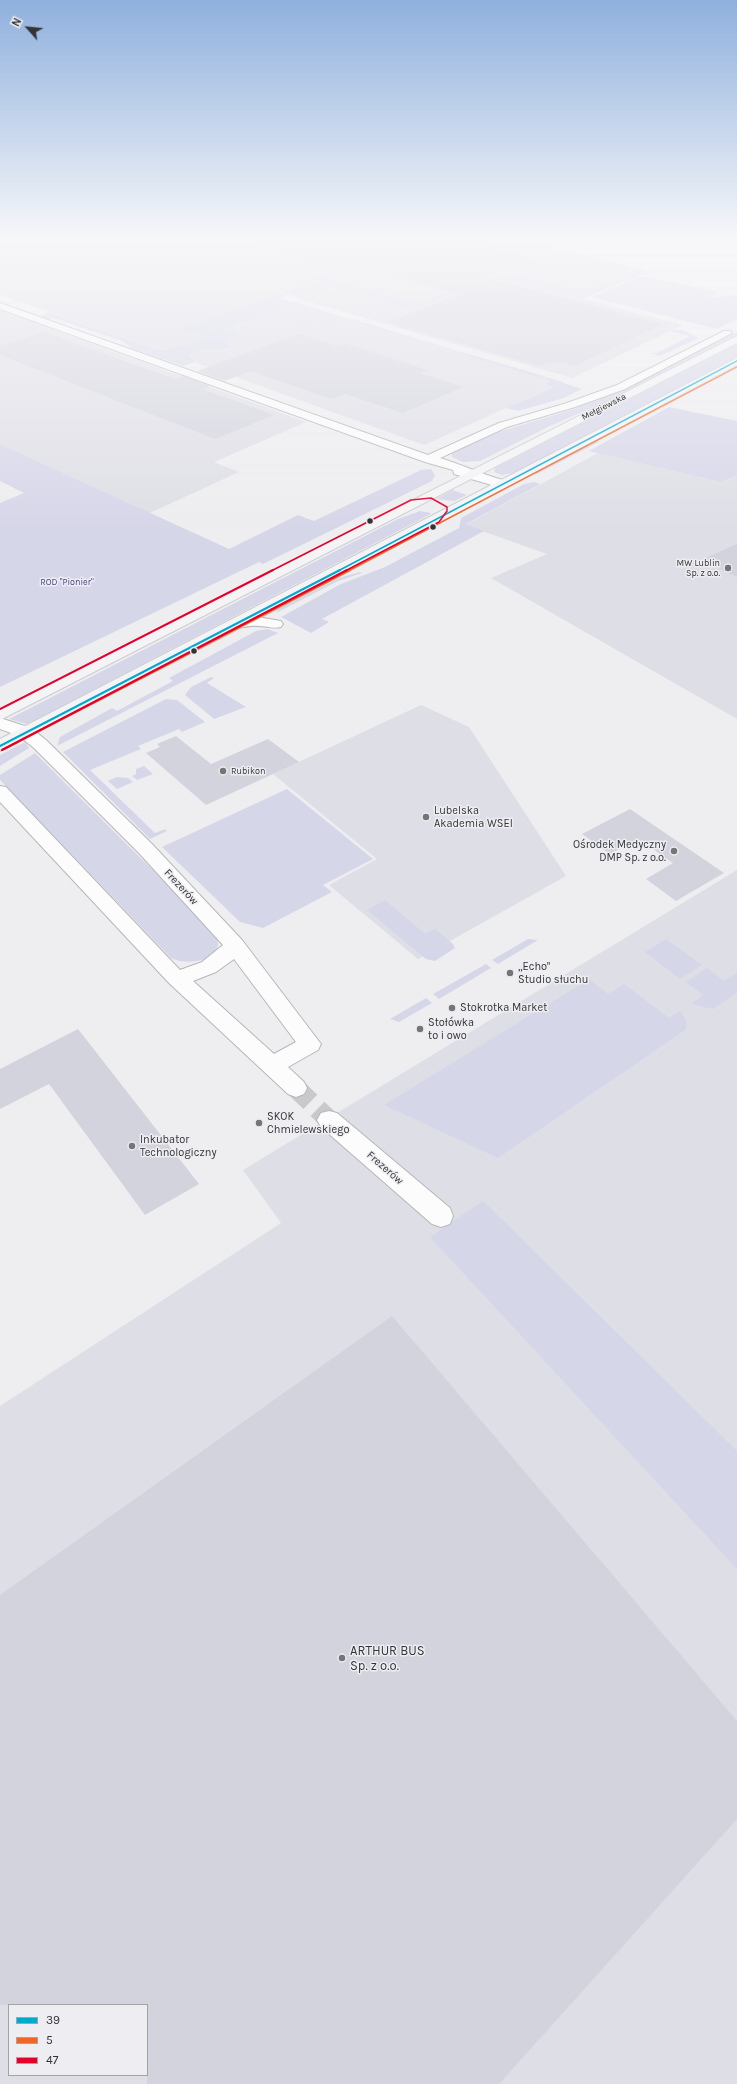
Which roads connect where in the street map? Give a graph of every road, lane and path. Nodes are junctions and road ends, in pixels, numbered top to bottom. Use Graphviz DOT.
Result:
graph roads {
  1 [pos="82,335"];
  2 [pos="723,335"];
  3 [pos="737,339"];
  4 [pos="737,361"];
  5 [pos="429,459"];
  6 [pos="472,474"];
  7 [pos="455,475"];
  8 [pos="502,484"];
  9 [pos="413,504"];
  10 [pos="437,518"];
  11 [pos="268,608"];
  12 [pos="237,624"];
  13 [pos="0,715"];
  14 [pos="0,723"];
  15 [pos="25,732"];
  16 [pos="0,746"];
  17 [pos="0,790"];
  18 [pos="235,945"];
  19 [pos="176,978"];
  20 [pos="272,1066"];
  21 [pos="296,1088"];
  22 [pos="329,1120"];
  23 [pos="441,1216"];
  1 -- 5 [label="street"];
  2 -- 5 [label="street, Mełgiewska"];
  3 -- 6 [label="main road, Mełgiewska"];
  4 -- 8 [label="main road, Mełgiewska"];
  5 -- 6 [label="street"];
  5 -- 7 [label="street"];
  6 -- 7 [label="main road, Mełgiewska"];
  6 -- 8 [label="street"];
  7 -- 9 [label="main road, Mełgiewska"];
  8 -- 10 [label="main road, Mełgiewska"];
  9 -- 10 [label="main road"];
  9 -- 13 [label="main road, Mełgiewska"];
  10 -- 11 [label="main road, Mełgiewska"];
  11 -- 12 [label="street"];
  12 -- 15 [label="main road"];
  14 -- 15 [label="street, Frezerów"];
  15 -- 16 [label="main road"];
  15 -- 18 [label="street, Frezerów"];
  17 -- 19 [label="street"];
  18 -- 19 [label="street"];
  18 -- 20 [label="street, Frezerów"];
  19 -- 20 [label="street"];
  20 -- 21 [label="street"];
  22 -- 23 [label="street, Frezerów"];
}
